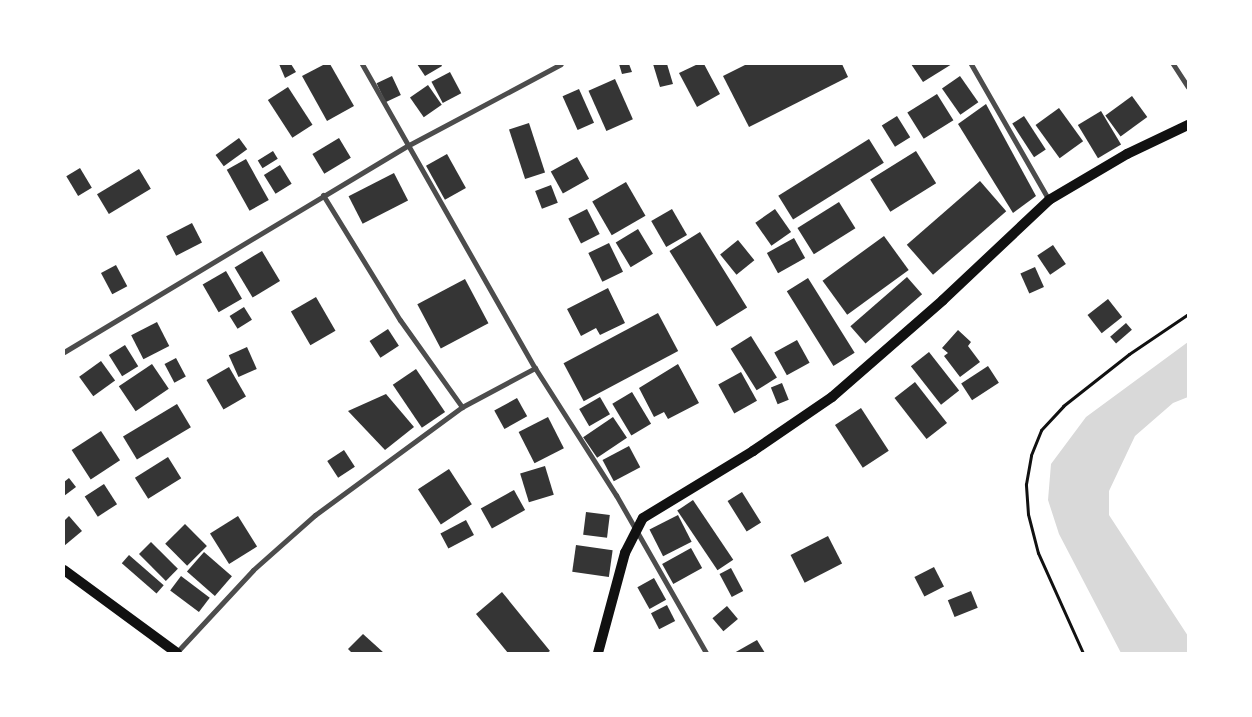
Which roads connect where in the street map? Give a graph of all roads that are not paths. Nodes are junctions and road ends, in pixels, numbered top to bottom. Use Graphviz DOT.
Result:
graph roads {
  1 [pos="362,64"];
  2 [pos="561,64"];
  3 [pos="971,64"];
  4 [pos="1174,64"];
  5 [pos="1188,87"];
  6 [pos="1188,126"];
  7 [pos="407,146"];
  8 [pos="323,195"];
  9 [pos="1048,200"];
  10 [pos="64,352"];
  11 [pos="535,368"];
  12 [pos="462,408"];
  13 [pos="635,531"];
  14 [pos="64,570"];
  15 [pos="176,653"];
  16 [pos="598,653"];
  17 [pos="706,653"];
  1 -- 7 [label="street"];
  2 -- 7 [label="street"];
  3 -- 9 [label="street"];
  4 -- 5 [label="street"];
  6 -- 9 [label="main road"];
  7 -- 8 [label="street"];
  7 -- 11 [label="street"];
  8 -- 10 [label="street"];
  8 -- 12 [label="street"];
  9 -- 13 [label="main road"];
  11 -- 12 [label="street"];
  11 -- 13 [label="street"];
  12 -- 15 [label="street"];
  13 -- 16 [label="main road"];
  13 -- 17 [label="street"];
  14 -- 15 [label="main road"];
}
